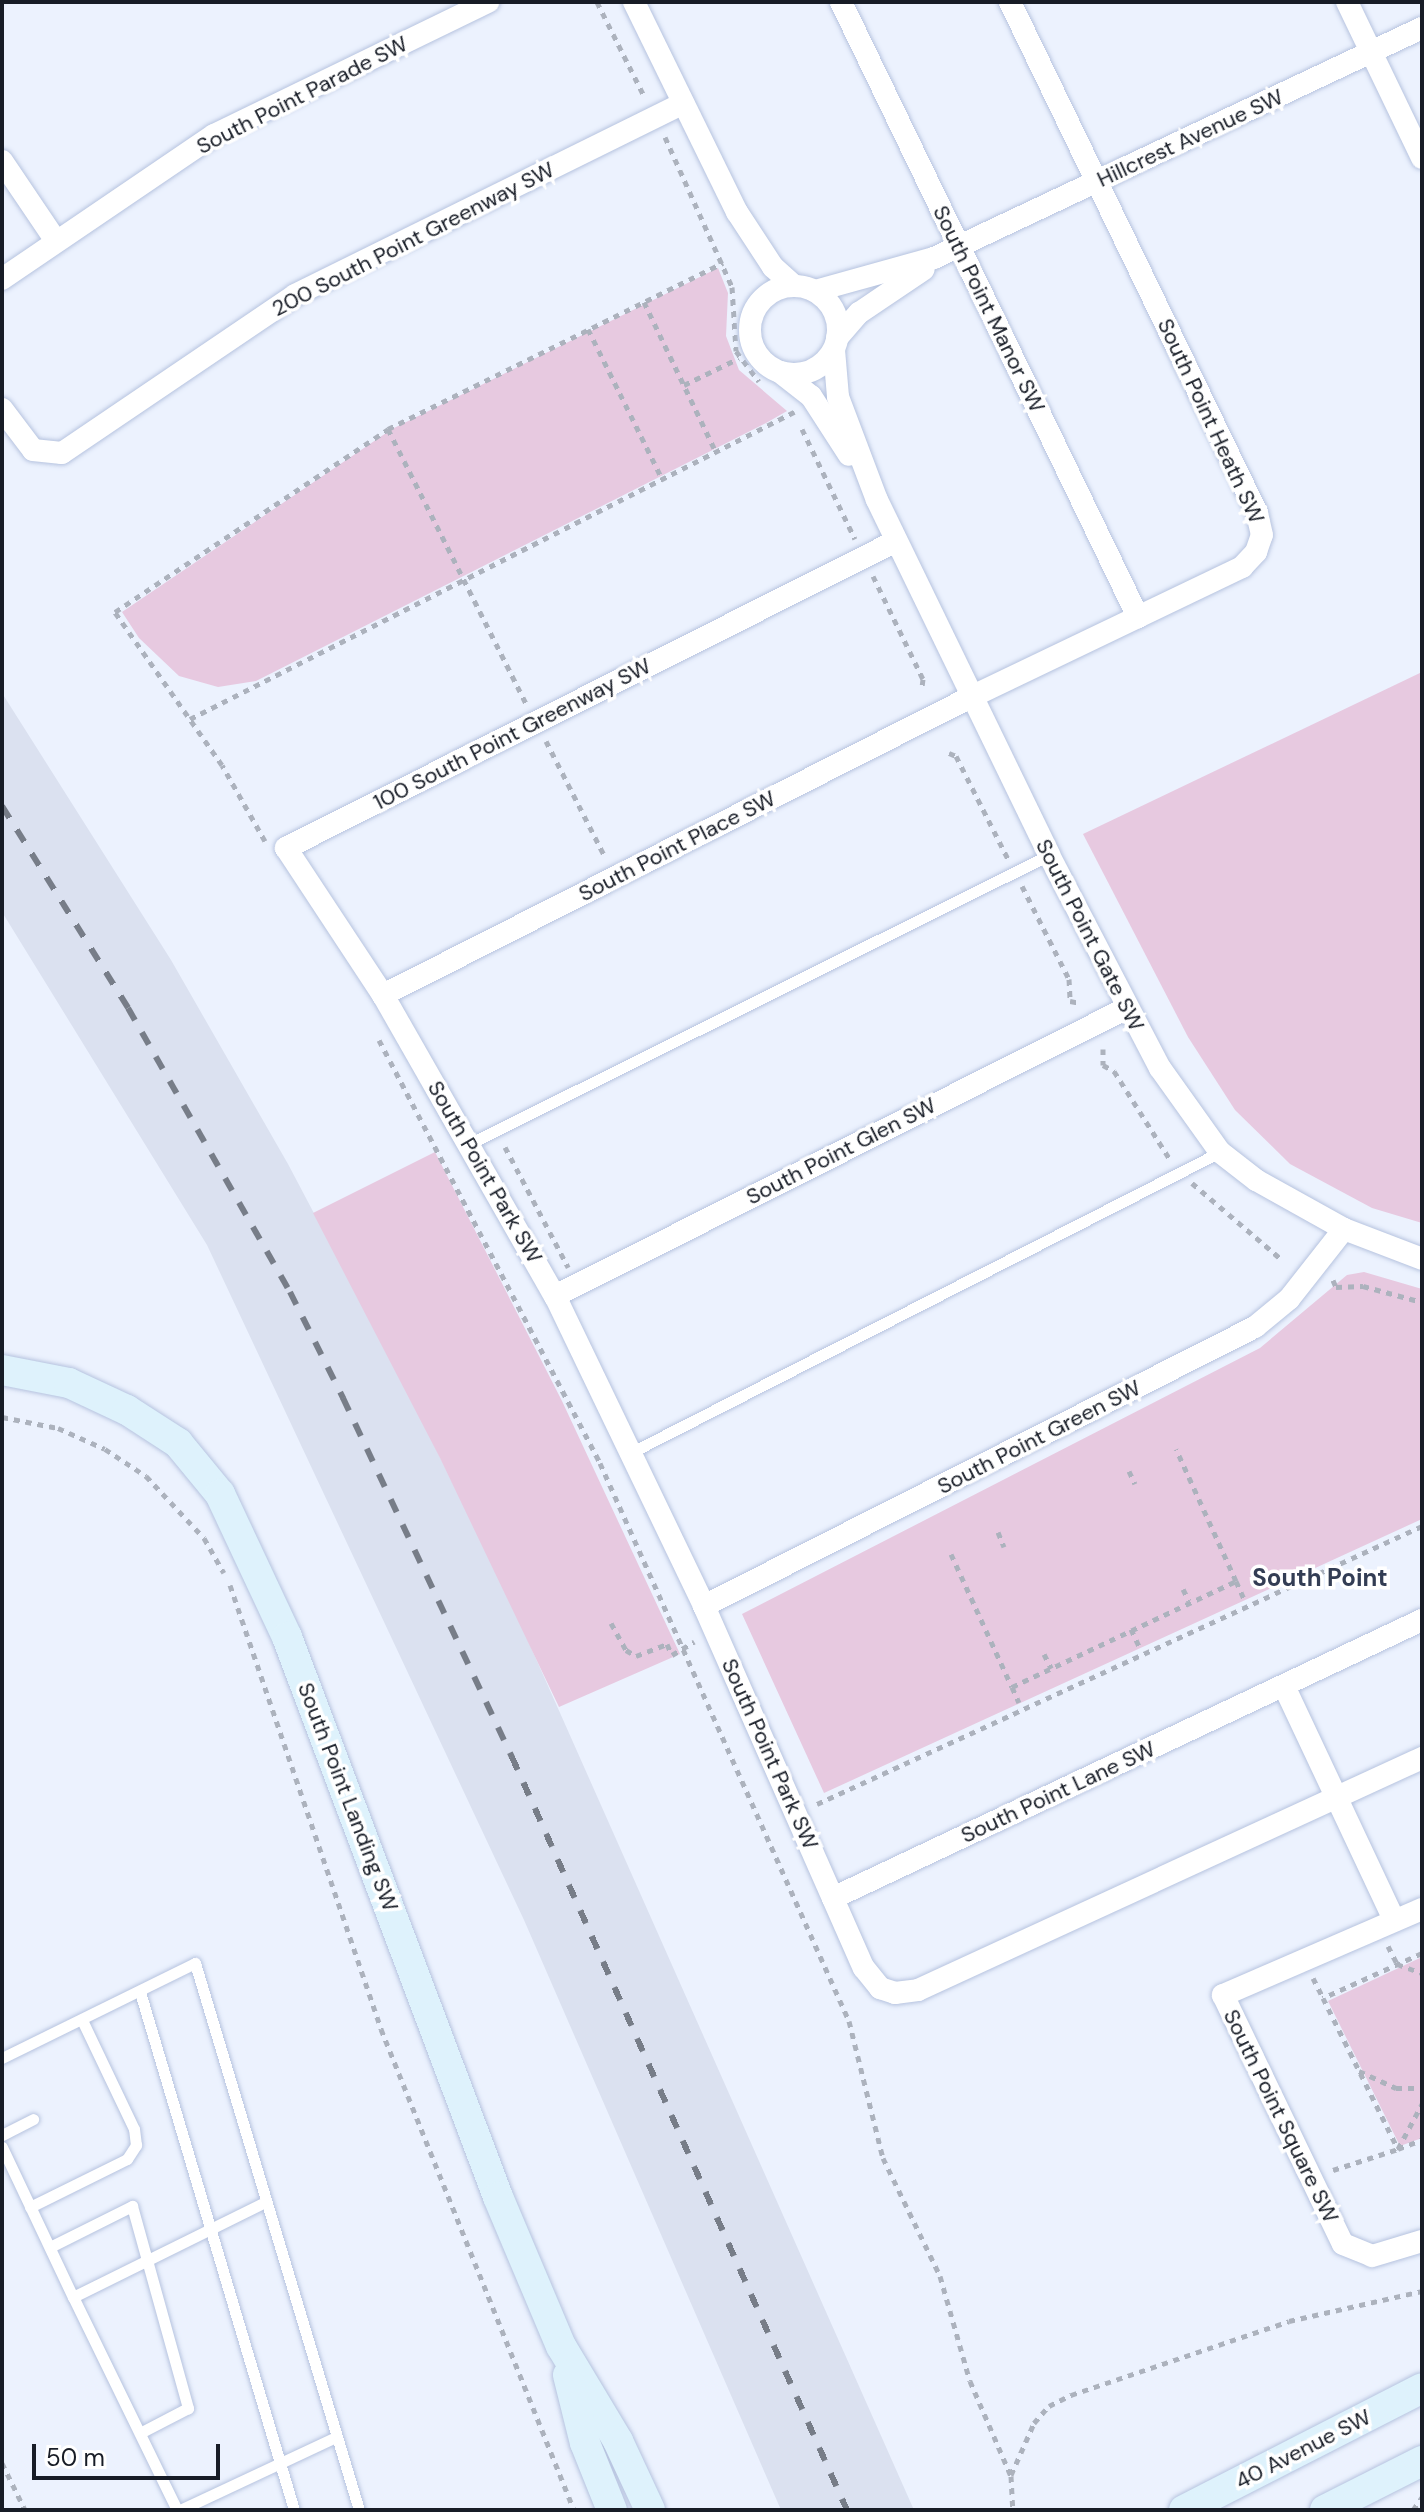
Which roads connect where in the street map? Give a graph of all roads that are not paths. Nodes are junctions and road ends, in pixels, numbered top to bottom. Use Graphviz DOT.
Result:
graph roads {
  1 [pos="488,2"];
  2 [pos="634,2"];
  3 [pos="841,2"];
  4 [pos="1010,2"];
  5 [pos="1347,2"];
  6 [pos="1422,28"];
  7 [pos="1371,53"];
  8 [pos="683,103"];
  9 [pos="1422,158"];
  10 [pos="2,161"];
  11 [pos="1098,182"];
  12 [pos="737,212"];
  13 [pos="56,241"];
  14 [pos="958,246"];
  15 [pos="2,279"];
  16 [pos="805,288"];
  17 [pos="758,305"];
  18 [pos="836,344"];
  19 [pos="776,381"];
  20 [pos="2,409"];
  21 [pos="877,500"];
  22 [pos="896,541"];
  23 [pos="1138,617"];
  24 [pos="971,697"];
  25 [pos="1049,855"];
  26 [pos="383,995"];
  27 [pos="1127,1008"];
  28 [pos="471,1143"];
  29 [pos="1220,1152"];
  30 [pos="1344,1229"];
  31 [pos="1422,1259"];
  32 [pos="555,1296"];
  33 [pos="2,1370"];
  34 [pos="632,1452"];
  35 [pos="704,1606"];
  36 [pos="1422,1620"];
  37 [pos="1284,1686"];
  38 [pos="1422,1758"];
  39 [pos="1336,1797"];
  40 [pos="833,1898"];
  41 [pos="1422,1909"];
  42 [pos="1386,1923"];
  43 [pos="140,1992"];
  44 [pos="82,2020"];
  45 [pos="2,2058"];
  46 [pos="33,2119"];
  47 [pos="2,2135"];
  48 [pos="2,2147"];
  49 [pos="265,2202"];
  50 [pos="30,2207"];
  51 [pos="209,2228"];
  52 [pos="1422,2241"];
  53 [pos="50,2247"];
  54 [pos="147,2260"];
  55 [pos="73,2297"];
  56 [pos="561,2346"];
  57 [pos="1422,2388"];
  58 [pos="140,2433"];
  59 [pos="334,2438"];
  60 [pos="1422,2461"];
  61 [pos="278,2463"];
  62 [pos="178,2510"];
  63 [pos="294,2510"];
  64 [pos="359,2510"];
  65 [pos="612,2510"];
  66 [pos="650,2510"];
  67 [pos="1184,2510"];
  68 [pos="1325,2510"];
  1 -- 13 [label="street, South Point Parade SW"];
  2 -- 8 [label="street"];
  3 -- 14 [label="street, South Point Manor SW"];
  4 -- 11 [label="street, South Point Heath SW"];
  5 -- 7 [label="street"];
  6 -- 7 [label="street, Hillcrest Avenue SW"];
  7 -- 9 [label="street"];
  7 -- 11 [label="street, Hillcrest Avenue SW"];
  8 -- 12 [label="street"];
  8 -- 20 [label="street, 200 South Point Greenway SW"];
  10 -- 13 [label="street"];
  11 -- 14 [label="street, Hillcrest Avenue SW"];
  11 -- 23 [label="street, South Point Heath SW"];
  12 -- 16 [label="street"];
  12 -- 17 [label="street"];
  13 -- 15 [label="street, South Point Parade SW"];
  14 -- 16 [label="street, Hillcrest Avenue SW"];
  14 -- 18 [label="street, Hillcrest Avenue SW"];
  14 -- 23 [label="street, South Point Manor SW"];
  16 -- 17 [label="street"];
  16 -- 18 [label="street"];
  17 -- 19 [label="street"];
  18 -- 19 [label="street"];
  18 -- 21 [label="street, South Point Gate SW"];
  19 -- 21 [label="street, South Point Gate SW"];
  21 -- 22 [label="street, South Point Gate SW"];
  22 -- 24 [label="street, South Point Gate SW"];
  22 -- 26 [label="street, 100 South Point Greenway SW"];
  23 -- 24 [label="street, South Point Heath SW"];
  24 -- 25 [label="street, South Point Gate SW"];
  24 -- 26 [label="street, South Point Place SW"];
  25 -- 27 [label="street, South Point Gate SW"];
  25 -- 28 [label="lane"];
  26 -- 28 [label="street, South Point Park SW"];
  27 -- 29 [label="street, South Point Gate SW"];
  27 -- 32 [label="street, South Point Glen SW"];
  28 -- 32 [label="street, South Point Park SW"];
  29 -- 30 [label="street, South Point Gate SW"];
  29 -- 34 [label="lane"];
  30 -- 31 [label="street, South Point Gate SW"];
  30 -- 35 [label="street, South Point Green SW"];
  32 -- 34 [label="street, South Point Park SW"];
  33 -- 56 [label="main road, South Point Landing SW"];
  34 -- 35 [label="street, South Point Park SW"];
  35 -- 40 [label="street, South Point Park SW"];
  36 -- 37 [label="street, South Point Lane SW"];
  37 -- 39 [label="street"];
  37 -- 40 [label="street, South Point Lane SW"];
  38 -- 39 [label="street, South Point Park SW"];
  39 -- 40 [label="street, South Point Park SW"];
  39 -- 42 [label="street"];
  41 -- 42 [label="street, South Point Square SW"];
  42 -- 52 [label="street, South Point Square SW"];
  43 -- 44 [label="lane"];
  43 -- 49 [label="lane"];
  43 -- 51 [label="lane"];
  44 -- 45 [label="lane"];
  44 -- 50 [label="lane"];
  46 -- 47 [label="lane"];
  48 -- 50 [label="lane"];
  49 -- 51 [label="lane"];
  49 -- 59 [label="lane"];
  50 -- 53 [label="lane"];
  51 -- 54 [label="lane"];
  51 -- 61 [label="lane"];
  53 -- 54 [label="lane"];
  53 -- 55 [label="lane"];
  54 -- 55 [label="lane"];
  54 -- 58 [label="lane"];
  55 -- 58 [label="lane"];
  56 -- 65 [label="main road, South Point Landing SW"];
  56 -- 66 [label="main road, South Point Landing SW"];
  57 -- 67 [label="main road, 40 Avenue SW"];
  58 -- 62 [label="lane"];
  59 -- 61 [label="lane"];
  59 -- 64 [label="lane"];
  60 -- 68 [label="main road"];
  61 -- 62 [label="lane"];
  61 -- 63 [label="lane"];
}
